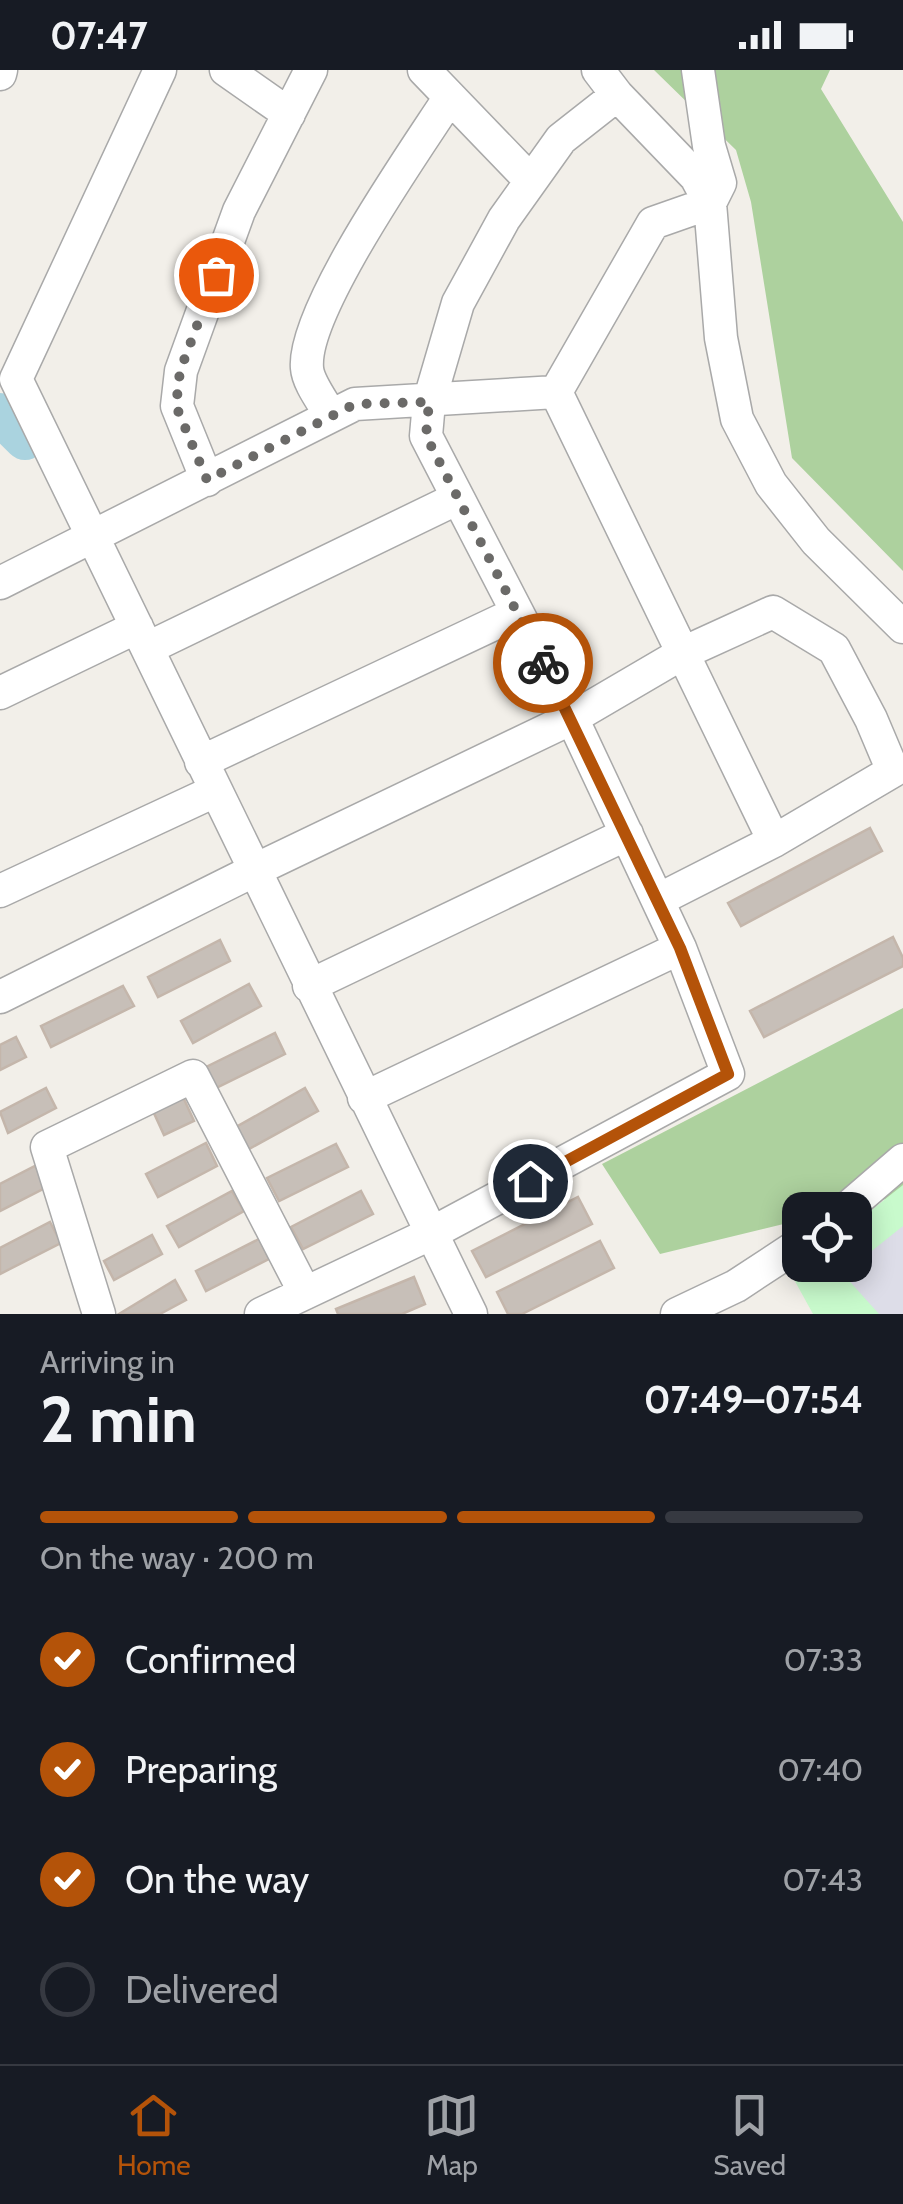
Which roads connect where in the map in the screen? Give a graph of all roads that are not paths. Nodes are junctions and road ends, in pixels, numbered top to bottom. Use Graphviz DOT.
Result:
graph roads {
  1 [pos="160,70"];
  2 [pos="226,70"];
  3 [pos="311,70"];
  4 [pos="424,70"];
  5 [pos="698,70"];
  6 [pos="607,83"];
  7 [pos="450,97"];
  8 [pos="289,114"];
  9 [pos="531,182"];
  10 [pos="710,203"];
  11 [pos="8,379"];
  12 [pos="556,392"];
  13 [pos="429,402"];
  14 [pos="331,416"];
  15 [pos="207,480"];
  16 [pos="458,498"];
  17 [pos="95,537"];
  18 [pos="0,584"];
  19 [pos="517,612"];
  20 [pos="903,627"];
  21 [pos="142,638"];
  22 [pos="683,653"];
  23 [pos="0,693"];
  24 [pos="572,718"];
  25 [pos="208,776"];
  26 [pos="627,834"];
  27 [pos="774,840"];
  28 [pos="253,871"];
  29 [pos="0,892"];
  30 [pos="658,900"];
  31 [pos="680,948"];
  32 [pos="309,986"];
  33 [pos="0,997"];
  34 [pos="364,1098"];
  35 [pos="903,1160"];
  36 [pos="866,1192"];
  37 [pos="430,1234"];
  38 [pos="782,1256"];
  39 [pos="305,1293"];
  40 [pos="99,1314"];
  41 [pos="261,1314"];
  42 [pos="471,1314"];
  43 [pos="676,1314"];
  1 -- 11 [label="street"];
  2 -- 8 [label="street"];
  3 -- 8 [label="street"];
  4 -- 7 [label="street"];
  5 -- 10 [label="street"];
  6 -- 9 [label="street"];
  6 -- 10 [label="street"];
  7 -- 9 [label="street"];
  7 -- 14 [label="street"];
  8 -- 15 [label="street"];
  9 -- 13 [label="street"];
  10 -- 12 [label="street"];
  10 -- 20 [label="street"];
  11 -- 17 [label="street"];
  12 -- 13 [label="street"];
  12 -- 22 [label="street"];
  13 -- 14 [label="street"];
  13 -- 16 [label="street"];
  14 -- 15 [label="street"];
  15 -- 17 [label="street"];
  16 -- 19 [label="street"];
  16 -- 21 [label="street"];
  17 -- 18 [label="street"];
  17 -- 21 [label="street"];
  19 -- 24 [label="street"];
  19 -- 25 [label="street"];
  21 -- 23 [label="street"];
  21 -- 25 [label="street"];
  22 -- 24 [label="street"];
  22 -- 27 [label="street"];
  22 -- 27 [label="street"];
  24 -- 26 [label="street"];
  24 -- 28 [label="street"];
  25 -- 28 [label="street"];
  25 -- 29 [label="street"];
  26 -- 30 [label="street"];
  26 -- 32 [label="street"];
  27 -- 30 [label="street"];
  28 -- 32 [label="street"];
  28 -- 33 [label="street"];
  30 -- 31 [label="street"];
  31 -- 34 [label="street"];
  31 -- 37 [label="street"];
  32 -- 34 [label="street"];
  34 -- 37 [label="street"];
  35 -- 36 [label="street"];
  37 -- 39 [label="street"];
  37 -- 42 [label="street"];
  38 -- 43 [label="street"];
  39 -- 40 [label="street"];
  39 -- 41 [label="street"];
}
